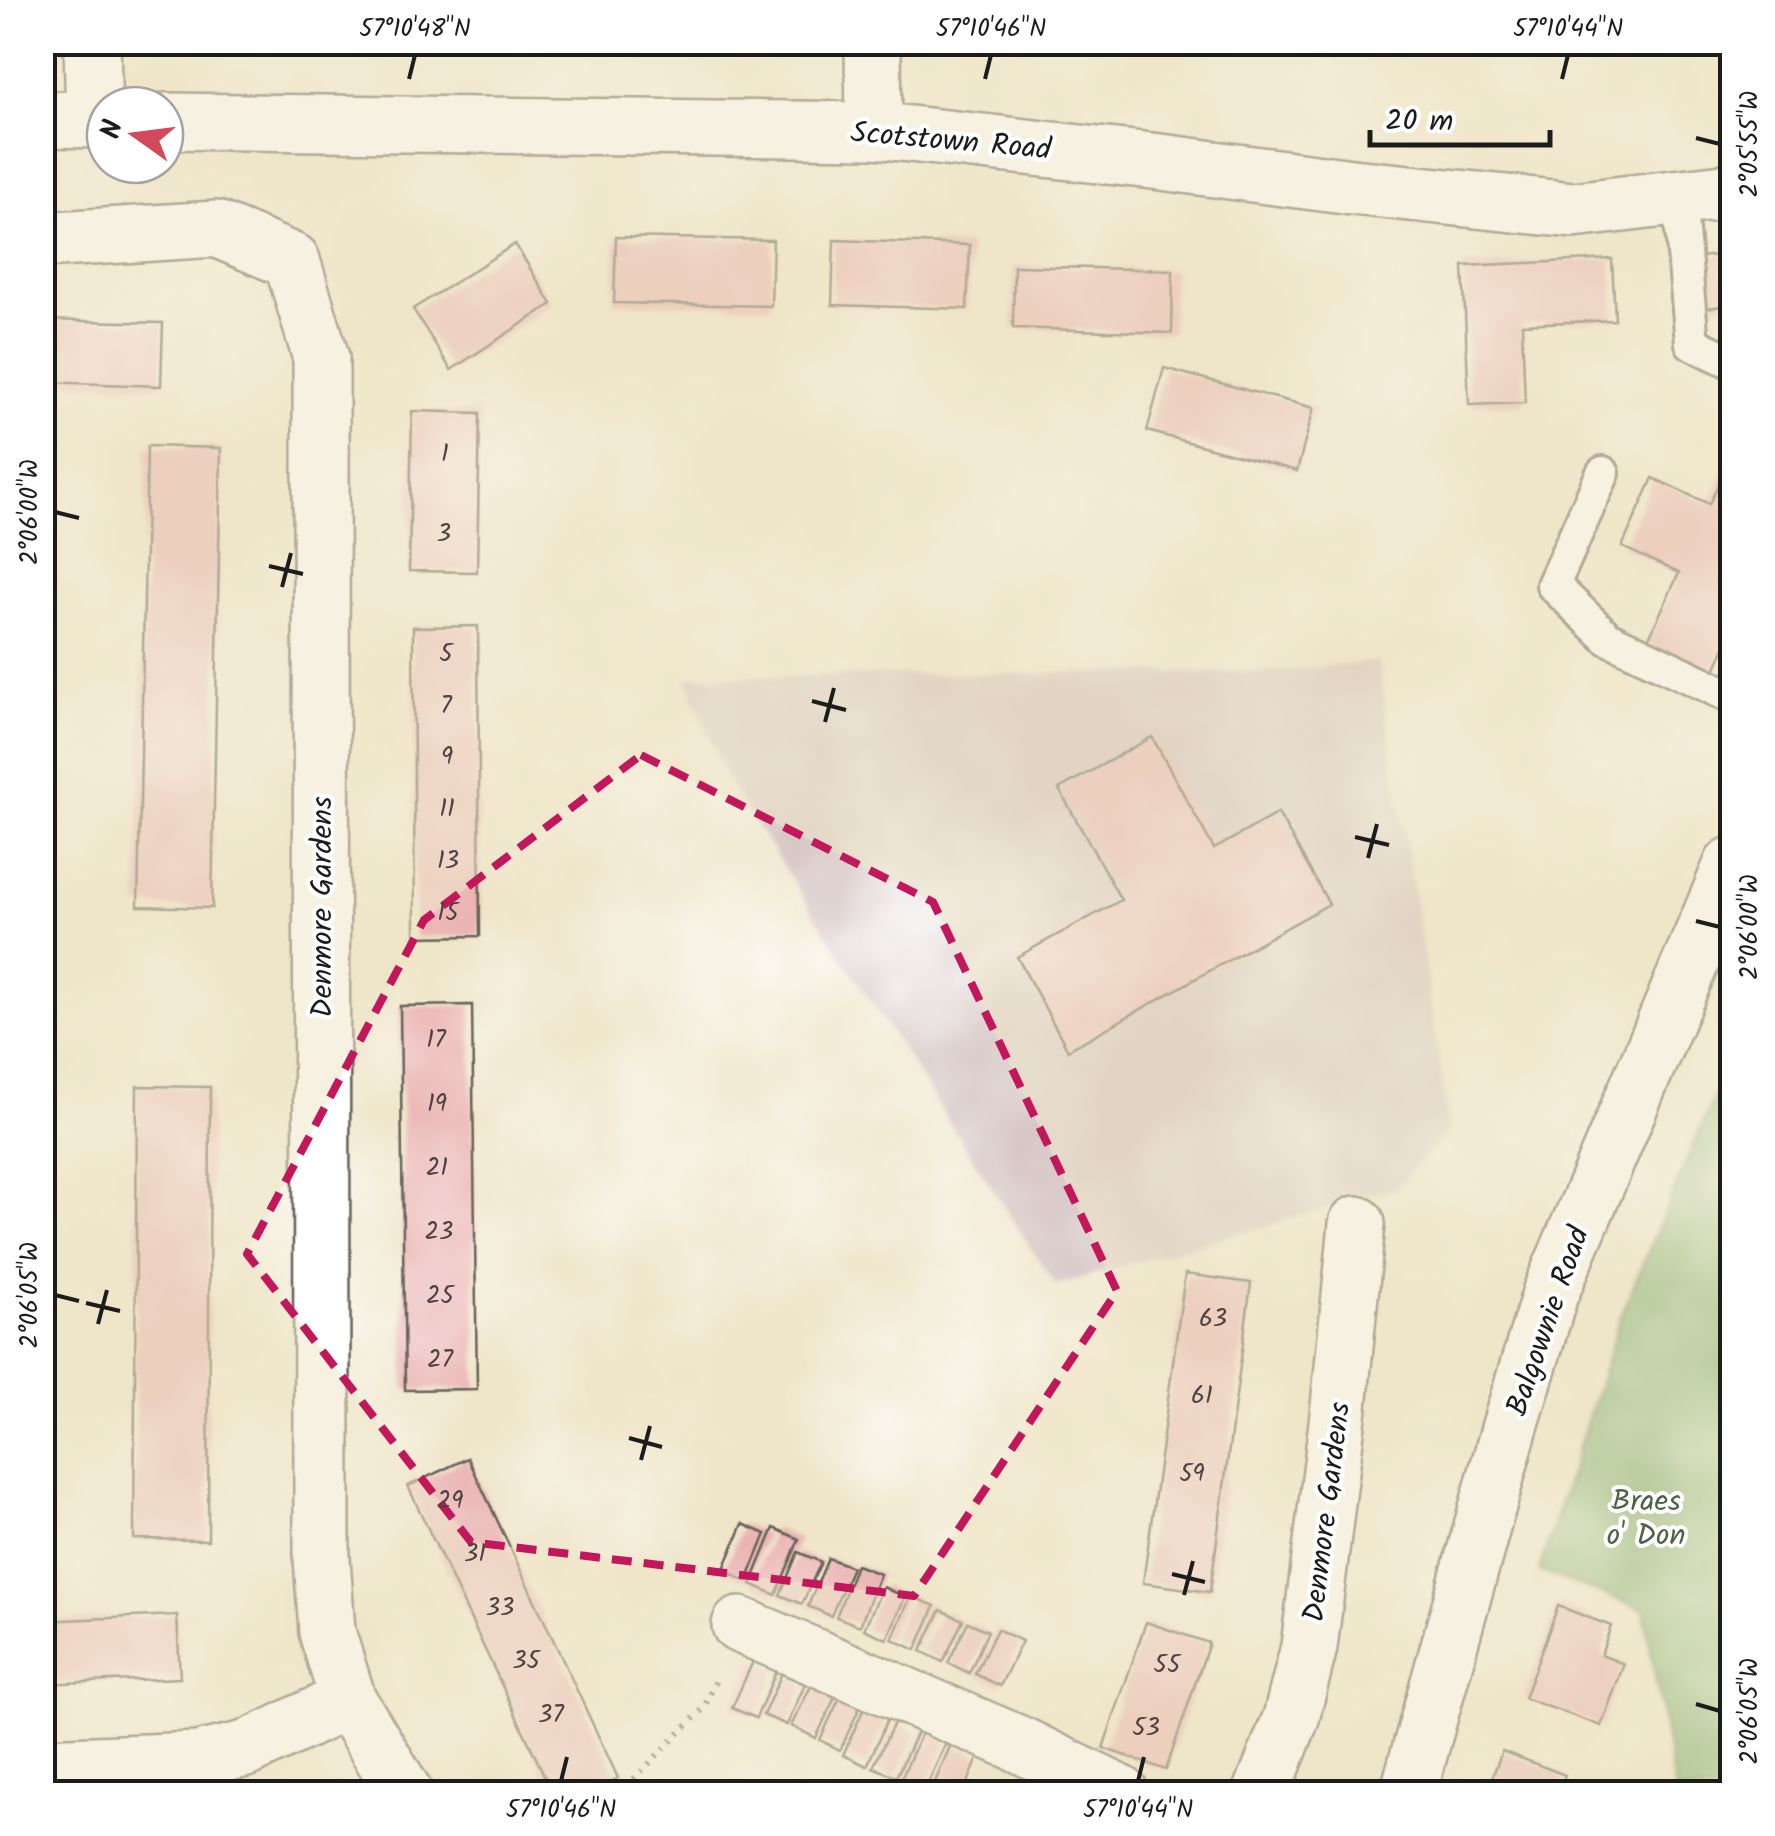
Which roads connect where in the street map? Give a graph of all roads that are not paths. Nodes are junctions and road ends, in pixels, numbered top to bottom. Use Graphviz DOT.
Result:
graph roads {
  1 [pos="92,42"];
  2 [pos="873,42"];
  3 [pos="81,120"];
  4 [pos="185,121"];
  5 [pos="874,130"];
  6 [pos="1732,191"];
  7 [pos="1679,197"];
  8 [pos="42,240"];
  9 [pos="1732,362"];
  10 [pos="1603,473"];
  11 [pos="1732,698"];
  12 [pos="1732,865"];
  13 [pos="1357,1224"];
  14 [pos="740,1625"];
  15 [pos="348,1700"];
  16 [pos="42,1766"];
  17 [pos="405,1794"];
  18 [pos="1121,1794"];
  19 [pos="1261,1794"];
  20 [pos="1408,1794"];
  1 -- 3 [label="street"];
  2 -- 5 [label="street"];
  4 -- 5 [label="street, Scotstown Road"];
  5 -- 7 [label="street, Scotstown Road"];
  6 -- 7 [label="street, Scotstown Road"];
  7 -- 9 [label="lane"];
  8 -- 15 [label="street, Denmore Gardens"];
  10 -- 11 [label="lane"];
  12 -- 20 [label="street, Balgownie Road"];
  13 -- 19 [label="street, Denmore Gardens"];
  14 -- 18 [label="street"];
  15 -- 16 [label="street"];
  15 -- 17 [label="street, Denmore Gardens"];
}
